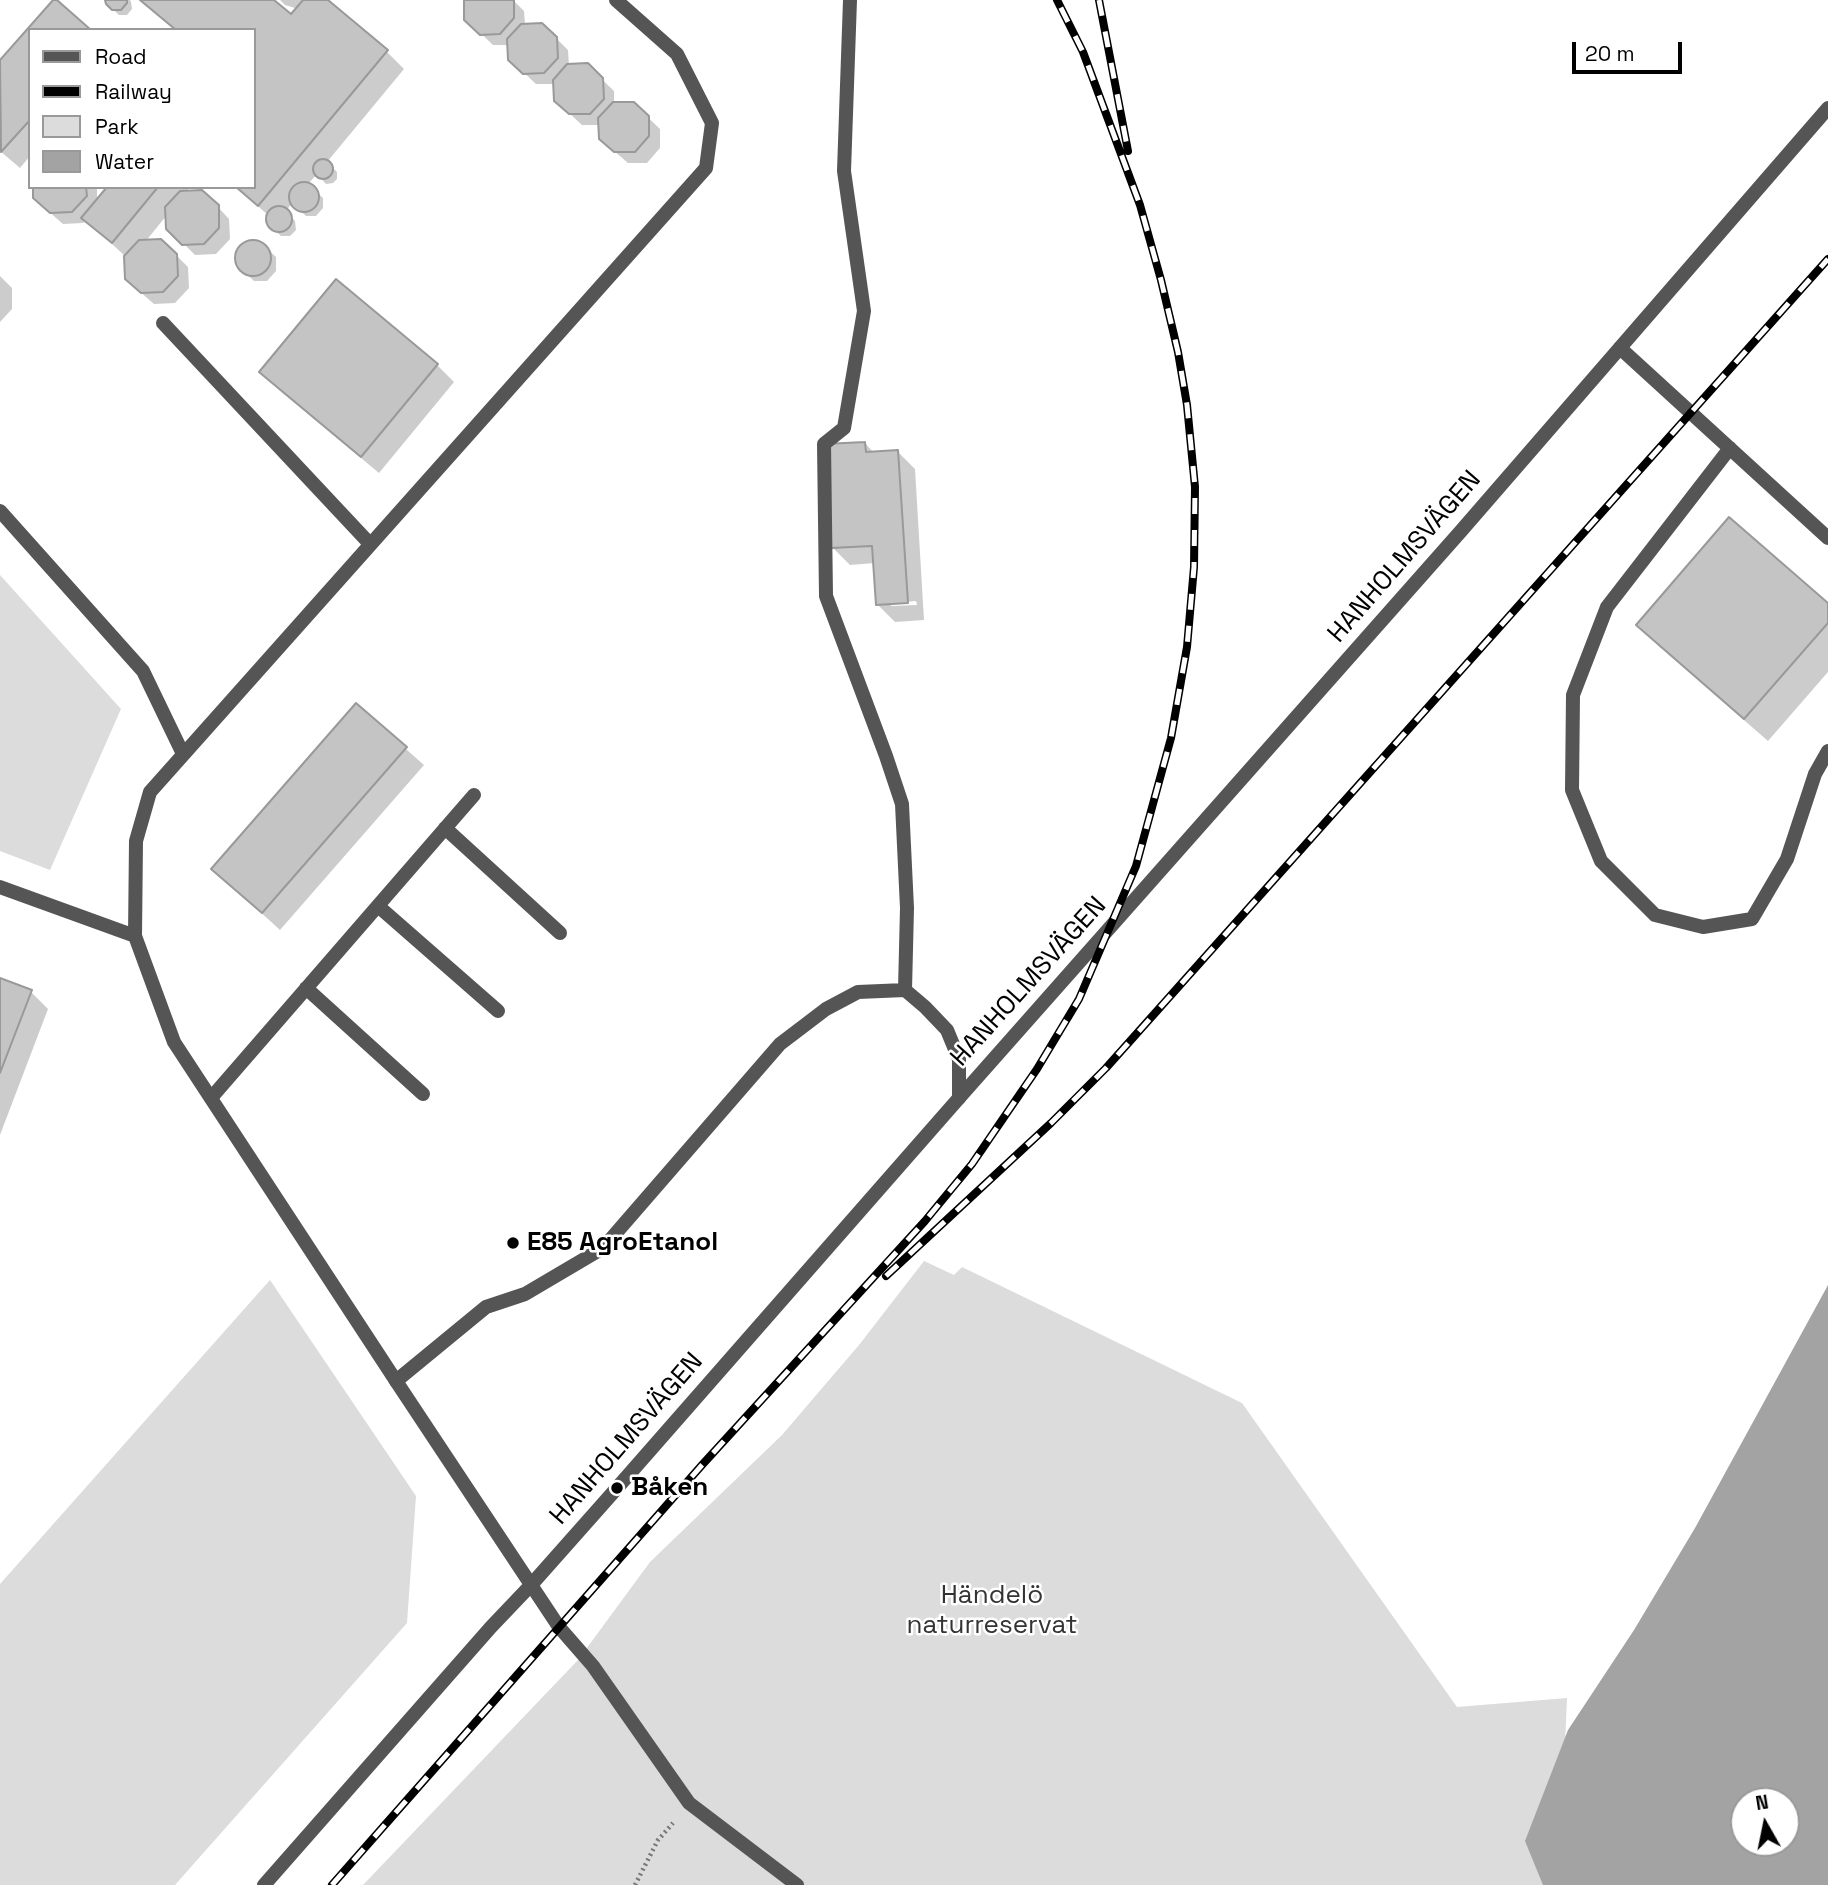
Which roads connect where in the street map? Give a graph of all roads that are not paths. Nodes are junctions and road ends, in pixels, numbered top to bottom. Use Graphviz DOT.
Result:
graph roads {
  1 [pos="615,0"];
  2 [pos="850,0"];
  3 [pos="1828,108"];
  4 [pos="163,323"];
  5 [pos="1620,348"];
  6 [pos="1730,448"];
  7 [pos="0,511"];
  8 [pos="1828,538"];
  9 [pos="370,544"];
  10 [pos="1828,751"];
  11 [pos="183,754"];
  12 [pos="474,795"];
  13 [pos="445,828"];
  14 [pos="0,887"];
  15 [pos="378,905"];
  16 [pos="560,933"];
  17 [pos="135,936"];
  18 [pos="306,988"];
  19 [pos="905,990"];
  20 [pos="498,1011"];
  21 [pos="423,1094"];
  22 [pos="211,1098"];
  23 [pos="959,1098"];
  24 [pos="396,1381"];
  25 [pos="531,1585"];
  26 [pos="264,1885"];
  27 [pos="797,1885"];
  1 -- 9 [label="street"];
  2 -- 19 [label="street"];
  3 -- 5 [label="street, HANHOLMSVÄGEN"];
  4 -- 9 [label="street"];
  5 -- 6 [label="street"];
  5 -- 23 [label="street, HANHOLMSVÄGEN"];
  6 -- 8 [label="street"];
  6 -- 10 [label="street"];
  7 -- 11 [label="street"];
  9 -- 11 [label="street"];
  11 -- 17 [label="street"];
  12 -- 13 [label="street"];
  13 -- 15 [label="street"];
  13 -- 16 [label="street"];
  14 -- 17 [label="street"];
  15 -- 18 [label="street"];
  15 -- 20 [label="street"];
  17 -- 22 [label="street"];
  18 -- 21 [label="street"];
  18 -- 22 [label="street"];
  19 -- 23 [label="street"];
  19 -- 24 [label="street"];
  22 -- 24 [label="street"];
  23 -- 25 [label="street, HANHOLMSVÄGEN"];
  24 -- 25 [label="street"];
  25 -- 26 [label="street, HANHOLMSVÄGEN"];
  25 -- 27 [label="street"];
}
